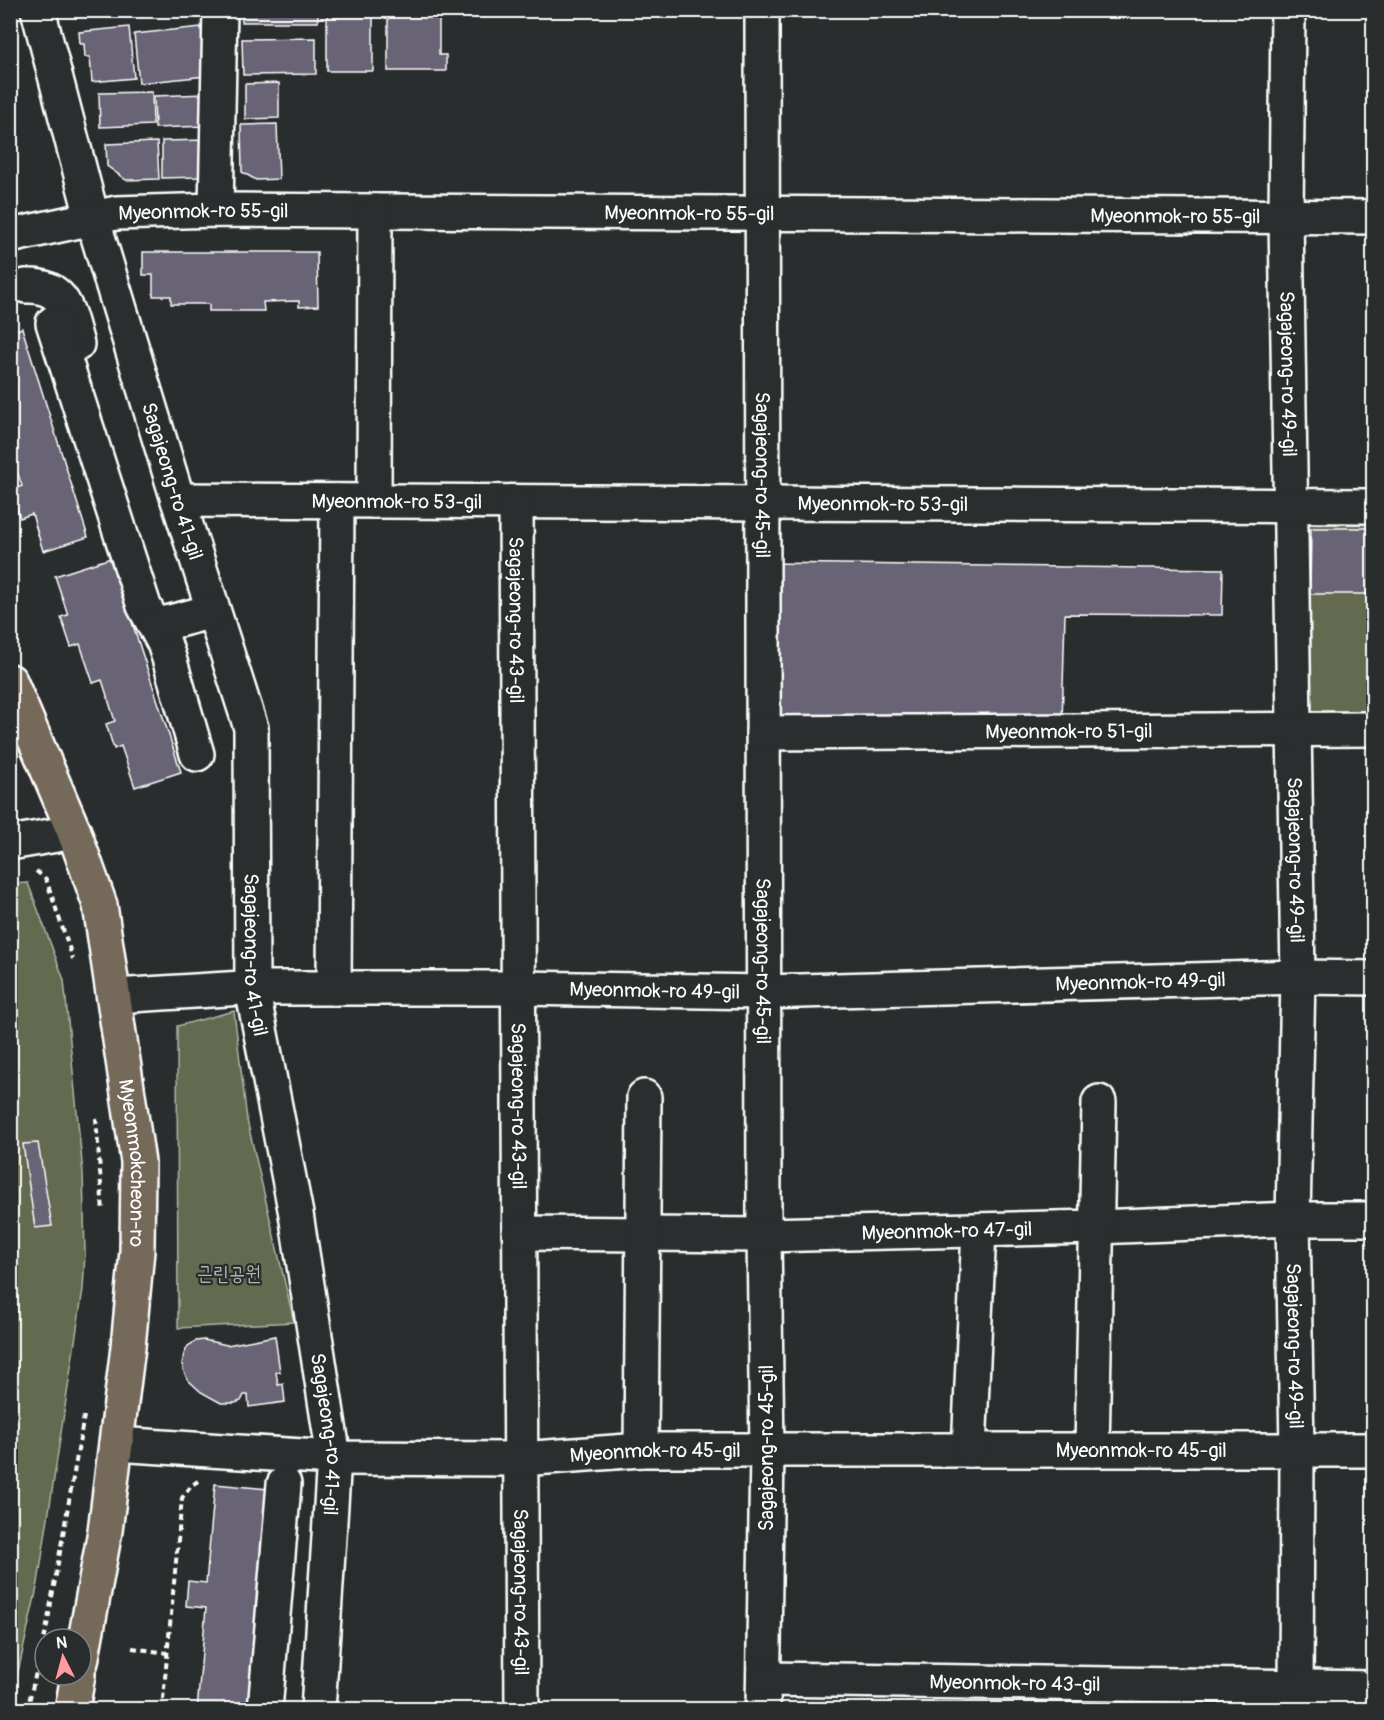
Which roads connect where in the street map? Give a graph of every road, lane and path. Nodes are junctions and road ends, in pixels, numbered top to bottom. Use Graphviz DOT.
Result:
graph roads {
  1 [pos="38,10"];
  2 [pos="220,10"];
  3 [pos="762,10"];
  4 [pos="1288,10"];
  5 [pos="216,210"];
  6 [pos="375,211"];
  7 [pos="762,214"];
  8 [pos="92,217"];
  9 [pos="1286,217"];
  10 [pos="1374,217"];
  11 [pos="10,236"];
  12 [pos="26,286"];
  13 [pos="53,323"];
  14 [pos="81,411"];
  15 [pos="178,501"];
  16 [pos="337,501"];
  17 [pos="375,501"];
  18 [pos="516,502"];
  19 [pos="763,503"];
  20 [pos="1292,504"];
  21 [pos="1374,506"];
  22 [pos="213,610"];
  23 [pos="154,626"];
  24 [pos="13,693"];
  25 [pos="1374,729"];
  26 [pos="1294,730"];
  27 [pos="763,733"];
  28 [pos="198,754"];
  29 [pos="74,832"];
  30 [pos="20,854"];
  31 [pos="75,969"];
  32 [pos="1298,977"];
  33 [pos="1374,978"];
  34 [pos="252,988"];
  35 [pos="334,988"];
  36 [pos="518,988"];
  37 [pos="764,992"];
  38 [pos="115,996"];
  39 [pos="644,1097"];
  40 [pos="1099,1102"];
  41 [pos="96,1113"];
  42 [pos="103,1213"];
  43 [pos="1293,1219"];
  44 [pos="1374,1219"];
  45 [pos="1097,1227"];
  46 [pos="979,1230"];
  47 [pos="519,1233"];
  48 [pos="643,1233"];
  49 [pos="764,1235"];
  50 [pos="85,1410"];
  51 [pos="116,1444"];
  52 [pos="1297,1449"];
  53 [pos="641,1450"];
  54 [pos="969,1450"];
  55 [pos="1092,1450"];
  56 [pos="1374,1450"];
  57 [pos="767,1452"];
  58 [pos="334,1458"];
  59 [pos="521,1459"];
  60 [pos="201,1480"];
  61 [pos="284,1484"];
  62 [pos="87,1627"];
  63 [pos="132,1647"];
  64 [pos="167,1653"];
  65 [pos="76,1687"];
  66 [pos="1374,1688"];
  67 [pos="764,1694"];
  68 [pos="1296,1699"];
  69 [pos="266,1700"];
  70 [pos="319,1703"];
  71 [pos="27,1710"];
  72 [pos="72,1710"];
  73 [pos="162,1710"];
  74 [pos="522,1710"];
  1 -- 8 [label="street, Sagajeong-ro 41-gil"];
  2 -- 5 [label="street"];
  3 -- 7 [label="street, Sagajeong-ro 45-gil"];
  4 -- 9 [label="street, Sagajeong-ro 49-gil"];
  5 -- 6 [label="street, Myeonmok-ro 55-gil"];
  5 -- 8 [label="street, Myeonmok-ro 55-gil"];
  6 -- 7 [label="street, Myeonmok-ro 55-gil"];
  6 -- 17 [label="street"];
  7 -- 9 [label="street, Myeonmok-ro 55-gil"];
  7 -- 19 [label="street, Sagajeong-ro 45-gil"];
  8 -- 11 [label="street, Myeonmok-ro 55-gil"];
  8 -- 15 [label="street, Sagajeong-ro 41-gil"];
  9 -- 10 [label="street, Myeonmok-ro 55-gil"];
  9 -- 20 [label="street, Sagajeong-ro 49-gil"];
  12 -- 14 [label="street"];
  13 -- 14 [label="street"];
  14 -- 23 [label="street"];
  15 -- 16 [label="street, Myeonmok-ro 53-gil"];
  15 -- 22 [label="street, Sagajeong-ro 41-gil"];
  16 -- 17 [label="street, Myeonmok-ro 53-gil"];
  16 -- 35 [label="street"];
  17 -- 18 [label="street, Myeonmok-ro 53-gil"];
  18 -- 19 [label="street, Myeonmok-ro 53-gil"];
  18 -- 36 [label="street, Sagajeong-ro 43-gil"];
  19 -- 20 [label="street, Myeonmok-ro 53-gil"];
  19 -- 27 [label="street, Sagajeong-ro 45-gil"];
  20 -- 21 [label="street, Myeonmok-ro 53-gil"];
  20 -- 26 [label="street, Sagajeong-ro 49-gil"];
  22 -- 23 [label="street"];
  22 -- 34 [label="street, Sagajeong-ro 41-gil"];
  23 -- 28 [label="street"];
  24 -- 29 [label="main road, Myeonmokcheon-ro"];
  25 -- 26 [label="street, Myeonmok-ro 51-gil"];
  26 -- 27 [label="street, Myeonmok-ro 51-gil"];
  26 -- 32 [label="street, Sagajeong-ro 49-gil"];
  27 -- 37 [label="street, Sagajeong-ro 45-gil"];
  29 -- 30 [label="street"];
  29 -- 38 [label="main road, Myeonmokcheon-ro"];
  30 -- 31 [label="path"];
  32 -- 33 [label="street, Myeonmok-ro 49-gil"];
  32 -- 37 [label="street, Myeonmok-ro 49-gil"];
  32 -- 43 [label="street, Sagajeong-ro 49-gil"];
  34 -- 35 [label="street, Myeonmok-ro 49-gil"];
  34 -- 38 [label="street, Myeonmok-ro 49-gil"];
  34 -- 58 [label="street, Sagajeong-ro 41-gil"];
  35 -- 36 [label="street, Myeonmok-ro 49-gil"];
  36 -- 37 [label="street, Myeonmok-ro 49-gil"];
  36 -- 47 [label="street, Sagajeong-ro 43-gil"];
  37 -- 49 [label="street, Sagajeong-ro 45-gil"];
  38 -- 51 [label="main road, Myeonmokcheon-ro"];
  39 -- 48 [label="street"];
  40 -- 45 [label="street"];
  41 -- 42 [label="path"];
  43 -- 44 [label="street, Myeonmok-ro 47-gil"];
  43 -- 45 [label="street, Myeonmok-ro 47-gil"];
  43 -- 52 [label="street, Sagajeong-ro 49-gil"];
  45 -- 46 [label="street, Myeonmok-ro 47-gil"];
  45 -- 55 [label="street"];
  46 -- 49 [label="street, Myeonmok-ro 47-gil"];
  46 -- 54 [label="street"];
  47 -- 48 [label="street, Myeonmok-ro 47-gil"];
  47 -- 59 [label="street, Sagajeong-ro 43-gil"];
  48 -- 49 [label="street, Myeonmok-ro 47-gil"];
  48 -- 53 [label="street"];
  49 -- 57 [label="street, Sagajeong-ro 45-gil"];
  50 -- 71 [label="path"];
  51 -- 58 [label="street, Myeonmok-ro 45-gil"];
  51 -- 62 [label="main road, Myeonmokcheon-ro"];
  52 -- 55 [label="street, Myeonmok-ro 45-gil"];
  52 -- 56 [label="street, Myeonmok-ro 45-gil"];
  52 -- 68 [label="street, Sagajeong-ro 49-gil"];
  53 -- 57 [label="street, Myeonmok-ro 45-gil"];
  53 -- 59 [label="street, Myeonmok-ro 45-gil"];
  54 -- 55 [label="street, Myeonmok-ro 45-gil"];
  54 -- 57 [label="street, Myeonmok-ro 45-gil"];
  57 -- 67 [label="street, Sagajeong-ro 45-gil"];
  58 -- 59 [label="street, Myeonmok-ro 45-gil"];
  58 -- 70 [label="street, Sagajeong-ro 41-gil"];
  59 -- 74 [label="street, Sagajeong-ro 43-gil"];
  60 -- 64 [label="path"];
  61 -- 69 [label="street"];
  63 -- 64 [label="path"];
  64 -- 73 [label="path"];
  65 -- 72 [label="main road"];
  66 -- 68 [label="street, Myeonmok-ro 43-gil"];
  67 -- 68 [label="street, Myeonmok-ro 43-gil"];
  69 -- 70 [label="street"];
}
